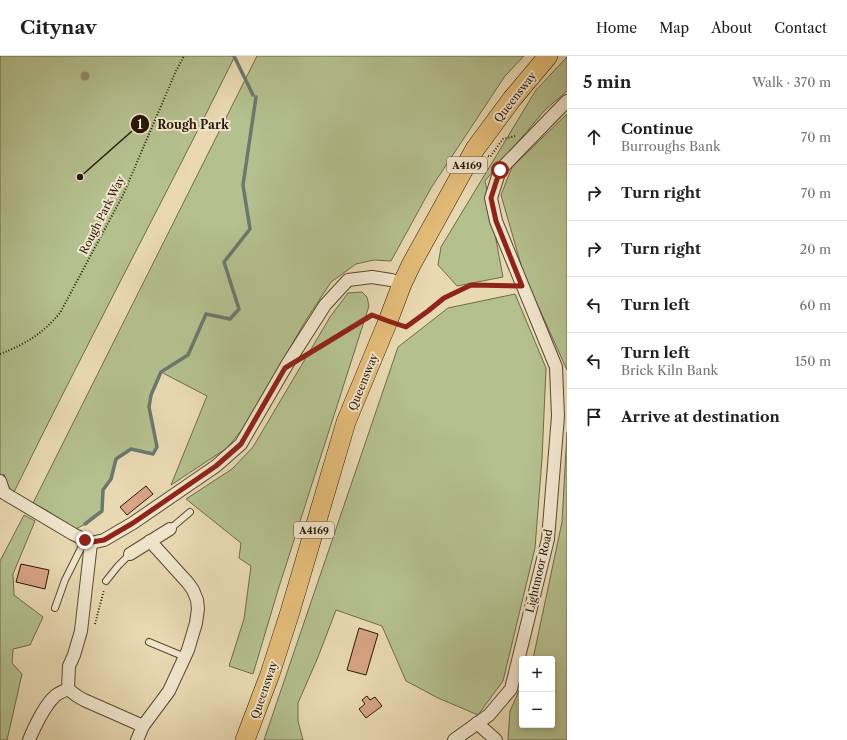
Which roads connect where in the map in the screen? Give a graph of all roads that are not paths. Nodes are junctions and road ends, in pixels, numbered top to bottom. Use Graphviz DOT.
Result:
graph roads {
  1 [pos="548,56"];
  2 [pos="567,100"];
  3 [pos="402,284"];
  4 [pos="0,481"];
  5 [pos="190,512"];
  6 [pos="170,529"];
  7 [pos="88,541"];
  8 [pos="150,541"];
  9 [pos="130,554"];
  10 [pos="106,581"];
  11 [pos="55,608"];
  12 [pos="149,642"];
  13 [pos="184,657"];
  14 [pos="68,689"];
  15 [pos="478,723"];
  16 [pos="143,726"];
  17 [pos="29,740"];
  18 [pos="137,740"];
  19 [pos="245,740"];
  20 [pos="454,740"];
  21 [pos="496,740"];
  1 -- 3 [label="main road, Queensway / A4169"];
  2 -- 15 [label="street, Lightmoor Road"];
  3 -- 7 [label="street"];
  3 -- 19 [label="main road, Queensway / A4169"];
  4 -- 7 [label="street"];
  5 -- 6 [label="lane"];
  6 -- 8 [label="street"];
  7 -- 11 [label="lane"];
  7 -- 14 [label="street"];
  8 -- 9 [label="street"];
  8 -- 13 [label="street"];
  9 -- 10 [label="lane"];
  12 -- 13 [label="lane"];
  13 -- 16 [label="street"];
  14 -- 16 [label="street"];
  14 -- 17 [label="street"];
  15 -- 20 [label="street, Lightmoor Road"];
  15 -- 21 [label="street"];
  16 -- 18 [label="street"];
}
